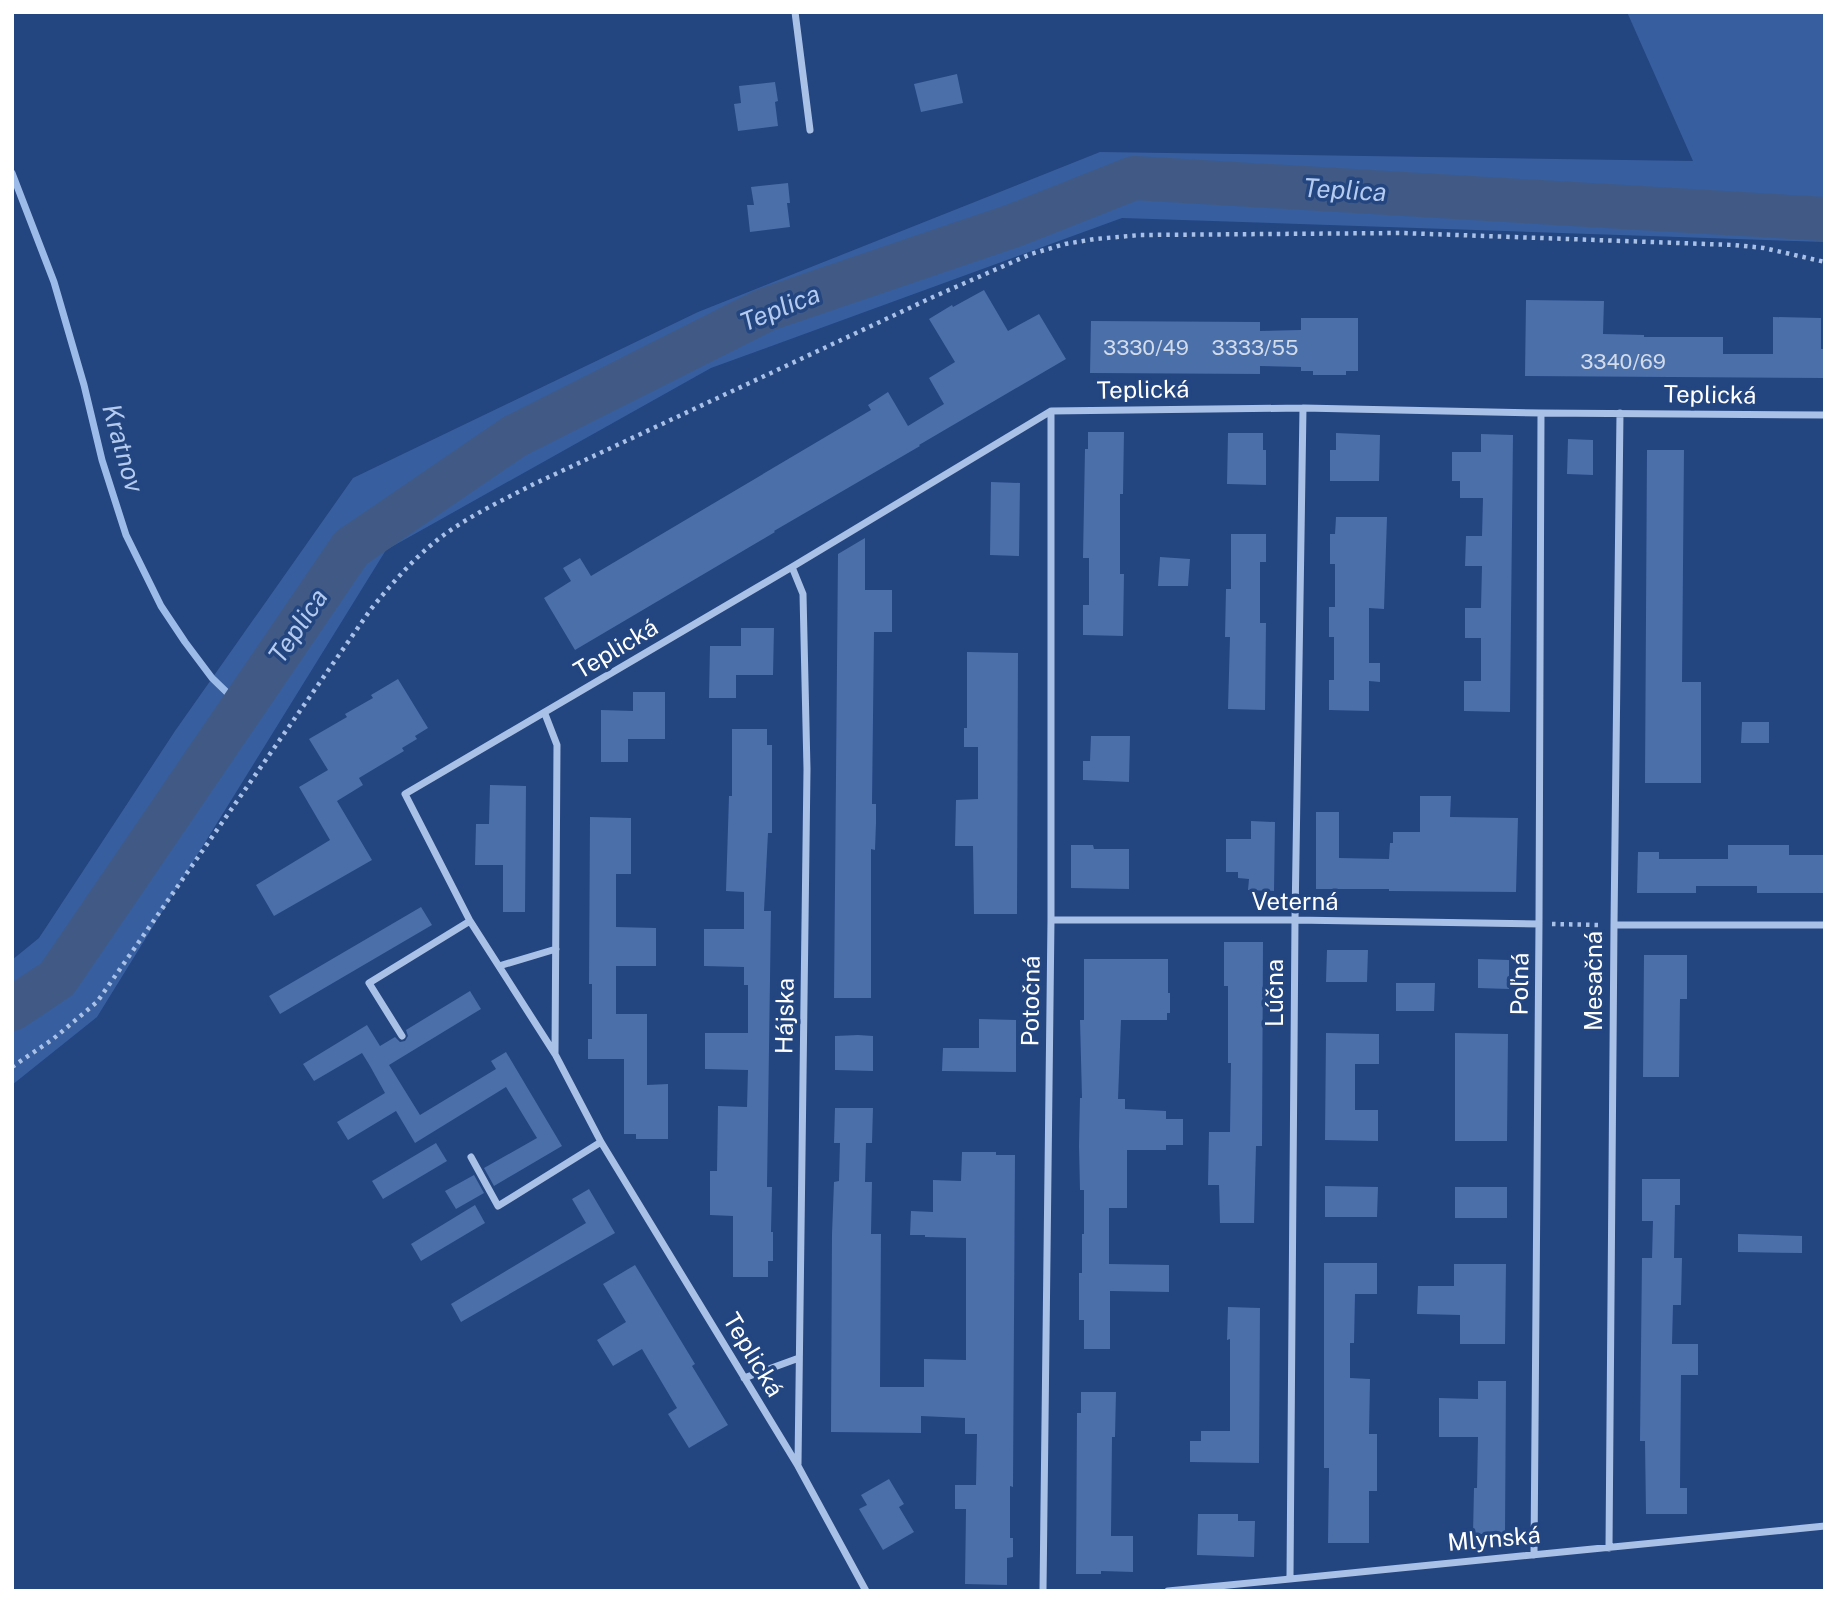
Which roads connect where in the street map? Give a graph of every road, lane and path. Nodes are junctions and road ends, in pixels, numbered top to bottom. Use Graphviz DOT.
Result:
graph roads {
  1 [pos="794,12"];
  2 [pos="810,130"];
  3 [pos="1825,262"];
  4 [pos="1303,408"];
  5 [pos="1051,411"];
  6 [pos="1541,413"];
  7 [pos="1620,413"];
  8 [pos="1825,415"];
  9 [pos="792,567"];
  10 [pos="545,714"];
  11 [pos="1051,920"];
  12 [pos="1295,920"];
  13 [pos="470,921"];
  14 [pos="1539,924"];
  15 [pos="1614,925"];
  16 [pos="1825,925"];
  17 [pos="556,949"];
  18 [pos="499,966"];
  19 [pos="402,1036"];
  20 [pos="555,1054"];
  21 [pos="12,1067"];
  22 [pos="601,1142"];
  23 [pos="471,1157"];
  24 [pos="799,1358"];
  25 [pos="744,1378"];
  26 [pos="798,1466"];
  27 [pos="1825,1527"];
  28 [pos="1609,1548"];
  29 [pos="1534,1555"];
  30 [pos="1290,1578"];
  31 [pos="866,1591"];
  32 [pos="1044,1591"];
  33 [pos="1168,1591"];
  1 -- 2 [label="street"];
  3 -- 21 [label="path"];
  4 -- 5 [label="street, Teplická"];
  4 -- 6 [label="street, Teplická"];
  4 -- 12 [label="street, Lúčna"];
  5 -- 9 [label="street, Teplická"];
  5 -- 11 [label="street, Potočná"];
  6 -- 7 [label="street, Teplická"];
  6 -- 14 [label="street, Poľná"];
  7 -- 8 [label="street, Teplická"];
  7 -- 15 [label="street, Mesačná"];
  9 -- 10 [label="street, Teplická"];
  9 -- 24 [label="street, Hájska"];
  10 -- 13 [label="street, Teplická"];
  10 -- 17 [label="street, Teplická"];
  11 -- 12 [label="street, Veterná"];
  11 -- 32 [label="street, Potočná"];
  12 -- 14 [label="street, Veterná"];
  12 -- 30 [label="street, Lúčna"];
  13 -- 18 [label="street, Teplická"];
  13 -- 19 [label="street"];
  14 -- 15 [label="path"];
  14 -- 29 [label="street, Poľná"];
  15 -- 16 [label="street"];
  15 -- 28 [label="street, Mesačná"];
  17 -- 18 [label="street"];
  17 -- 20 [label="street, Teplická"];
  18 -- 20 [label="street, Teplická"];
  20 -- 22 [label="street, Teplická"];
  22 -- 23 [label="street"];
  22 -- 25 [label="street, Teplická"];
  24 -- 25 [label="street"];
  24 -- 26 [label="street, Hájska"];
  25 -- 26 [label="street, Teplická"];
  26 -- 31 [label="street, Teplická"];
  27 -- 28 [label="street, Mlynská"];
  28 -- 29 [label="street, Mlynská"];
  29 -- 30 [label="street, Mlynská"];
  30 -- 33 [label="street, Mlynská"];
}
